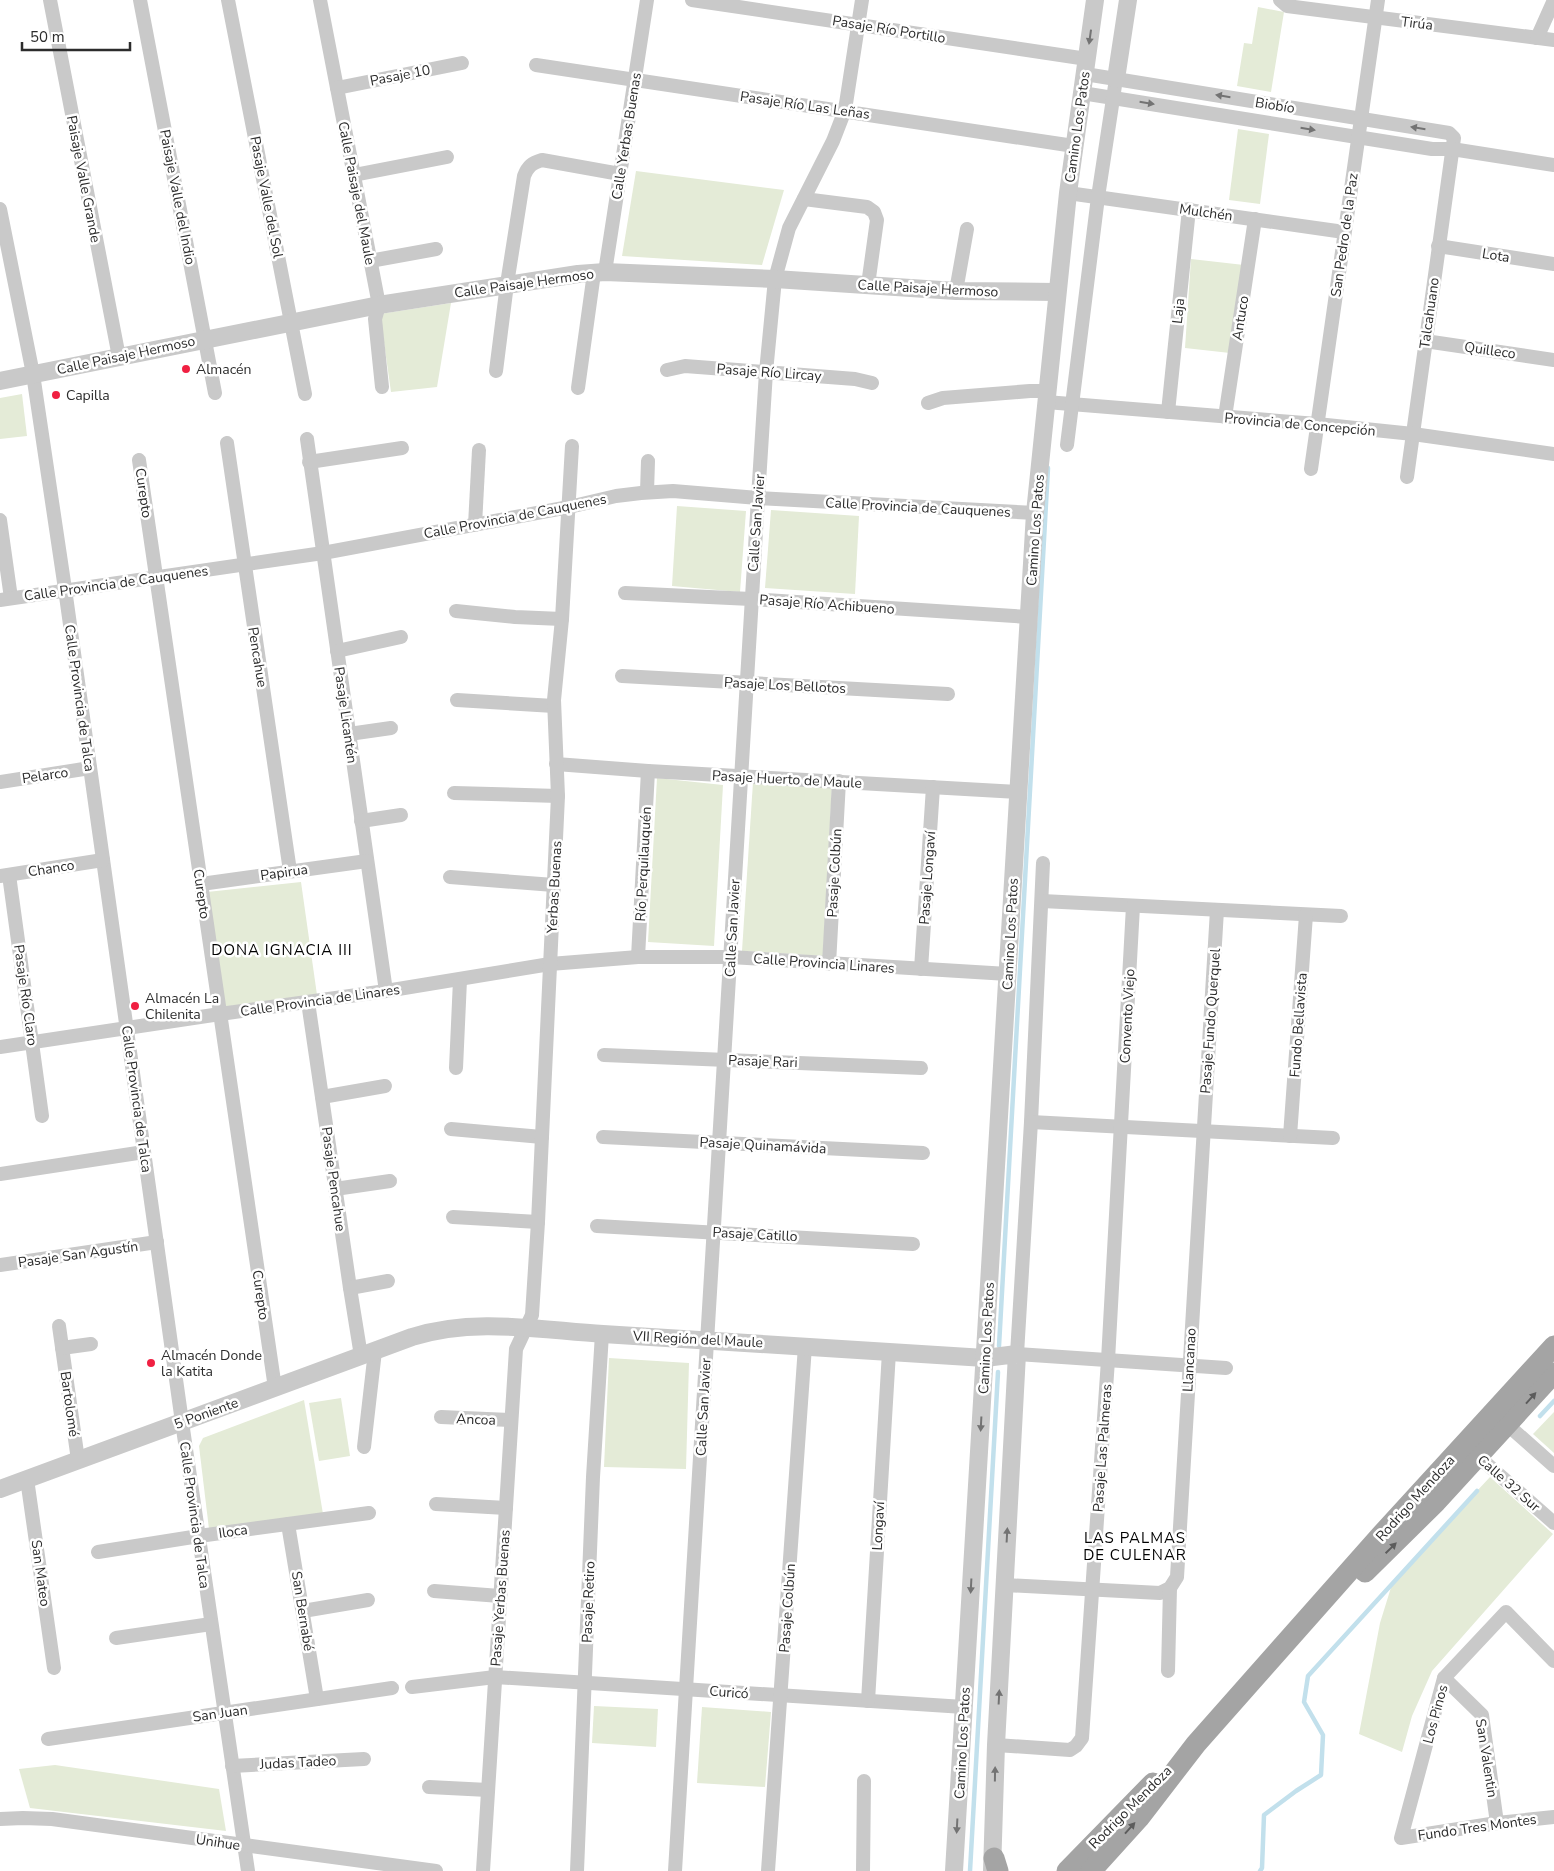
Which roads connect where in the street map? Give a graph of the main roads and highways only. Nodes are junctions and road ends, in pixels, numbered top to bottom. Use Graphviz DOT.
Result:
graph roads {
  1 [pos="1554,1346"];
  2 [pos="1554,1372"];
  3 [pos="1501,1418"];
  4 [pos="1196,1744"];
  5 [pos="1067,1871"];
  6 [pos="1091,1871"];
  1 -- 3 [label="main road, Rodrigo Mendoza"];
  3 -- 2 [label="main road, Rodrigo Mendoza, one-way"];
  3 -- 4 [label="main road, Rodrigo Mendoza"];
  4 -- 5 [label="main road, Rodrigo Mendoza"];
  6 -- 4 [label="main road, Rodrigo Mendoza, one-way"];
}
